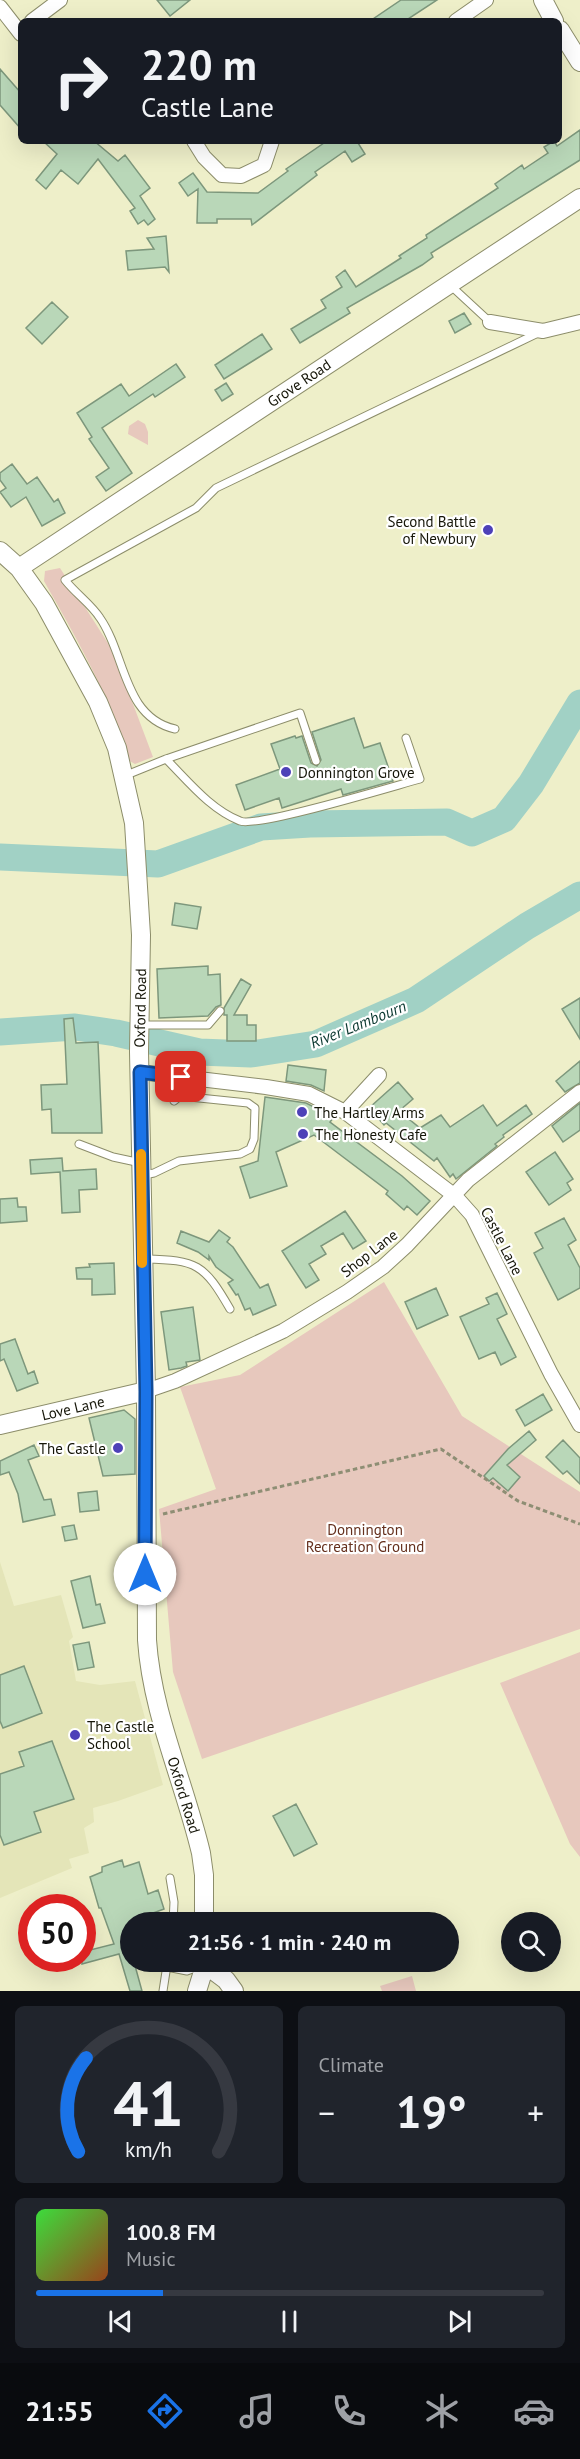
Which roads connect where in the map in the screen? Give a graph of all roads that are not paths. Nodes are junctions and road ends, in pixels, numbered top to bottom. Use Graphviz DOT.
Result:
graph roads {
  1 [pos="60,0"];
  2 [pos="486,0"];
  3 [pos="543,0"];
  4 [pos="0,7"];
  5 [pos="36,18"];
  6 [pos="460,18"];
  7 [pos="552,18"];
  8 [pos="18,30"];
  9 [pos="562,33"];
  10 [pos="580,62"];
  11 [pos="196,144"];
  12 [pos="271,144"];
  13 [pos="580,198"];
  14 [pos="449,284"];
  15 [pos="490,322"];
  16 [pos="580,322"];
  17 [pos="543,331"];
  18 [pos="0,551"];
  19 [pos="19,568"];
  20 [pos="175,729"];
  21 [pos="406,738"];
  22 [pos="166,759"];
  23 [pos="316,761"];
  24 [pos="124,776"];
  25 [pos="220,1011"];
  26 [pos="139,1028"];
  27 [pos="140,1072"];
  28 [pos="379,1075"];
  29 [pos="580,1092"];
  30 [pos="174,1101"];
  31 [pos="345,1112"];
  32 [pos="79,1144"];
  33 [pos="141,1169"];
  34 [pos="455,1196"];
  35 [pos="142,1259"];
  36 [pos="230,1309"];
  37 [pos="146,1391"];
  38 [pos="0,1425"];
  39 [pos="580,1425"];
  40 [pos="170,1878"];
  41 [pos="174,1912"];
  42 [pos="204,1912"];
  43 [pos="166,1972"];
  44 [pos="203,1972"];
  45 [pos="217,1972"];
  46 [pos="163,1991"];
  47 [pos="197,1991"];
  48 [pos="234,1991"];
  1 -- 5 [label="street"];
  2 -- 6 [label="street"];
  3 -- 7 [label="main road"];
  4 -- 8 [label="street"];
  9 -- 10 [label="main road"];
  11 -- 12 [label="street"];
  13 -- 14 [label="main road, Grove Road"];
  14 -- 15 [label="lane"];
  14 -- 19 [label="main road, Grove Road"];
  15 -- 17 [label="street"];
  16 -- 17 [label="street"];
  17 -- 20 [label="lane"];
  18 -- 19 [label="main road"];
  19 -- 24 [label="main road"];
  21 -- 22 [label="lane"];
  22 -- 23 [label="lane"];
  22 -- 24 [label="lane"];
  24 -- 26 [label="main road, Oxford Road"];
  25 -- 26 [label="lane"];
  26 -- 27 [label="main road, Oxford Road"];
  27 -- 31 [label="street, Castle Lane"];
  27 -- 33 [label="main road, Oxford Road"];
  28 -- 31 [label="street"];
  29 -- 34 [label="street, Shop Lane"];
  30 -- 33 [label="lane"];
  31 -- 34 [label="street, Castle Lane"];
  32 -- 33 [label="lane"];
  33 -- 35 [label="main road, Oxford Road"];
  34 -- 37 [label="street, Shop Lane"];
  34 -- 39 [label="street, Castle Lane"];
  35 -- 36 [label="lane"];
  35 -- 37 [label="main road, Oxford Road"];
  37 -- 38 [label="main road, Love Lane"];
  37 -- 42 [label="main road, Oxford Road"];
  40 -- 41 [label="lane"];
  43 -- 46 [label="lane"];
  44 -- 47 [label="main road"];
  45 -- 48 [label="main road"];
}
